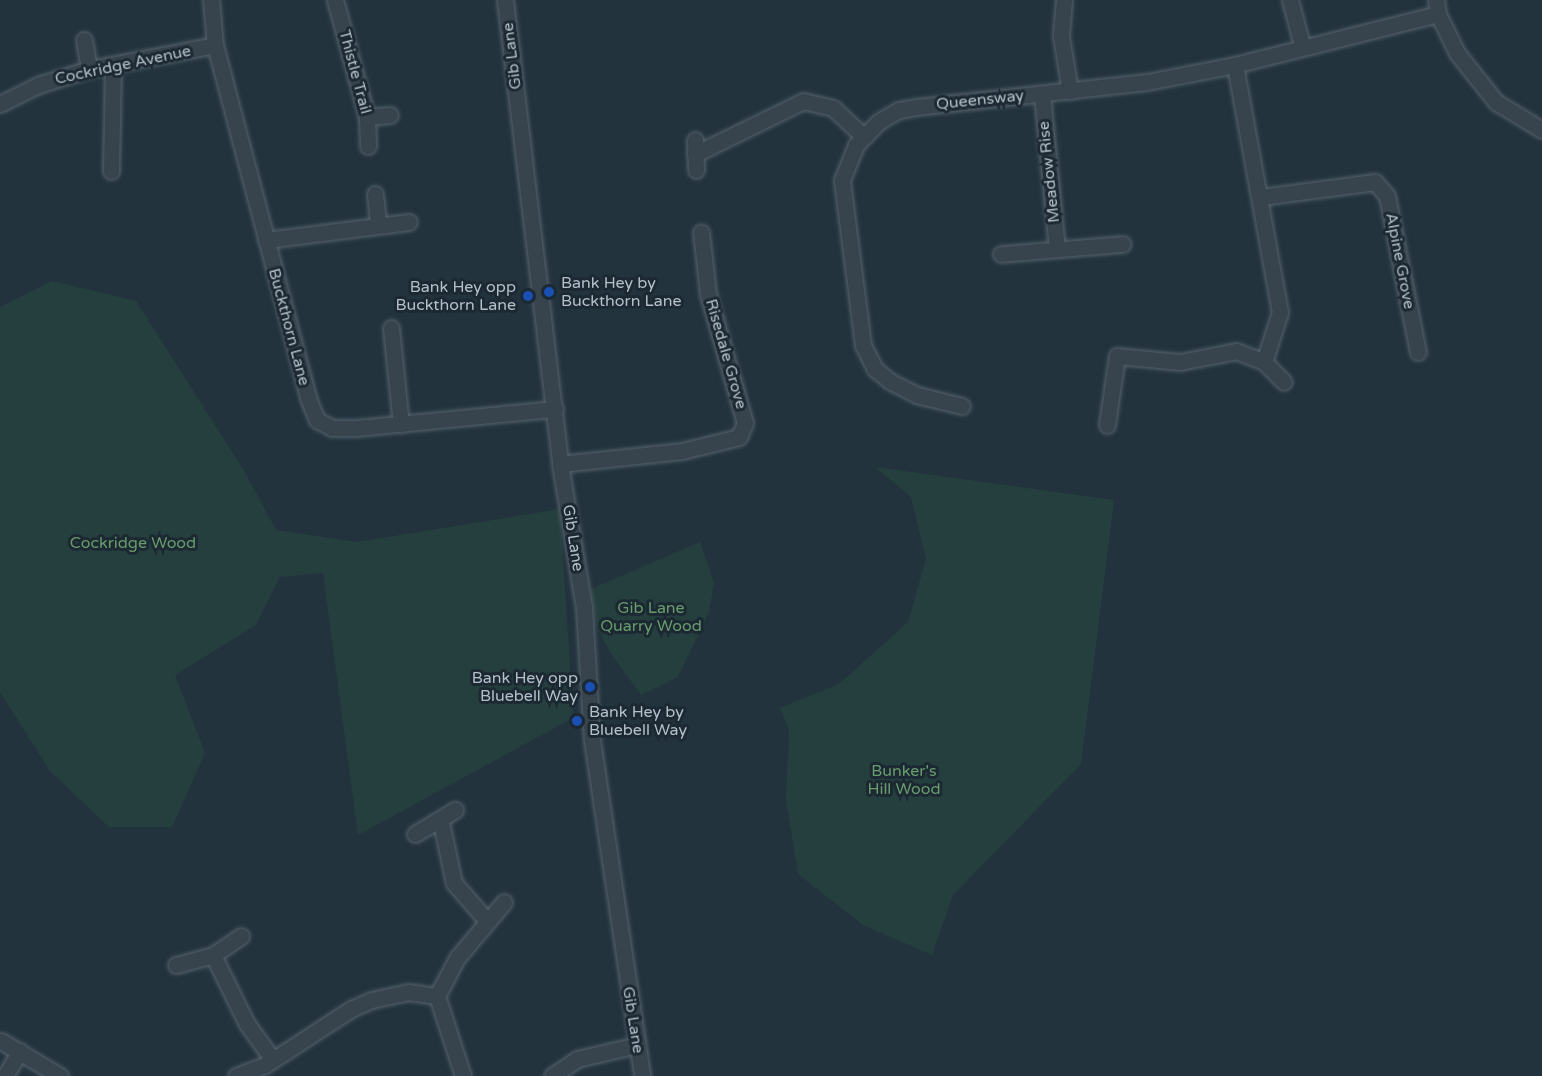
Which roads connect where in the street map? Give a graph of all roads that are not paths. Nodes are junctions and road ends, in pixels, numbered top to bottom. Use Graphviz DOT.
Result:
graph roads {
  1 [pos="212,0"];
  2 [pos="335,0"];
  3 [pos="505,0"];
  4 [pos="1064,0"];
  5 [pos="1290,0"];
  6 [pos="1437,7"];
  7 [pos="84,40"];
  8 [pos="215,45"];
  9 [pos="1302,45"];
  10 [pos="1235,65"];
  11 [pos="113,67"];
  12 [pos="90,69"];
  13 [pos="1070,91"];
  14 [pos="1042,94"];
  15 [pos="0,104"];
  16 [pos="390,115"];
  17 [pos="368,117"];
  18 [pos="1542,130"];
  19 [pos="863,136"];
  20 [pos="368,146"];
  21 [pos="696,170"];
  22 [pos="111,171"];
  23 [pos="375,194"];
  24 [pos="1261,197"];
  25 [pos="409,222"];
  26 [pos="378,225"];
  27 [pos="701,232"];
  28 [pos="266,240"];
  29 [pos="1124,244"];
  30 [pos="1057,249"];
  31 [pos="1001,254"];
  32 [pos="391,328"];
  33 [pos="1418,352"];
  34 [pos="1264,362"];
  35 [pos="1284,382"];
  36 [pos="963,405"];
  37 [pos="555,409"];
  38 [pos="401,424"];
  39 [pos="1107,425"];
  40 [pos="560,464"];
  41 [pos="455,810"];
  42 [pos="441,822"];
  43 [pos="415,834"];
  44 [pos="504,902"];
  45 [pos="487,921"];
  46 [pos="241,936"];
  47 [pos="213,955"];
  48 [pos="176,965"];
  49 [pos="437,996"];
  50 [pos="2,1041"];
  51 [pos="637,1045"];
  52 [pos="20,1051"];
  53 [pos="273,1060"];
  54 [pos="5,1076"];
  55 [pos="60,1076"];
  56 [pos="236,1076"];
  57 [pos="463,1076"];
  58 [pos="552,1076"];
  59 [pos="642,1076"];
  1 -- 8 [label="street, Buckthorn Lane"];
  2 -- 17 [label="street, Thistle Trail"];
  3 -- 37 [label="street, Gib Lane"];
  4 -- 13 [label="street"];
  5 -- 9 [label="street"];
  6 -- 9 [label="street, Queensway"];
  6 -- 18 [label="street"];
  7 -- 12 [label="street"];
  8 -- 11 [label="street, Cockridge Avenue"];
  8 -- 28 [label="street, Buckthorn Lane"];
  9 -- 10 [label="street, Queensway"];
  10 -- 13 [label="street, Queensway"];
  10 -- 24 [label="street"];
  11 -- 12 [label="street, Cockridge Avenue"];
  11 -- 22 [label="street"];
  12 -- 15 [label="street, Cockridge Avenue"];
  13 -- 14 [label="street, Queensway"];
  14 -- 19 [label="street, Queensway"];
  14 -- 30 [label="street, Meadow Rise"];
  16 -- 17 [label="street"];
  17 -- 20 [label="street, Thistle Trail"];
  19 -- 21 [label="street"];
  19 -- 36 [label="street, Queensway"];
  23 -- 26 [label="street"];
  24 -- 33 [label="street, Alpine Grove"];
  24 -- 34 [label="street"];
  25 -- 26 [label="street"];
  26 -- 28 [label="street"];
  27 -- 40 [label="street, Risedale Grove"];
  28 -- 38 [label="street, Buckthorn Lane"];
  29 -- 30 [label="street"];
  30 -- 31 [label="street"];
  32 -- 38 [label="street"];
  34 -- 35 [label="street"];
  34 -- 39 [label="street"];
  37 -- 38 [label="street, Buckthorn Lane"];
  37 -- 40 [label="street, Gib Lane"];
  40 -- 51 [label="street, Gib Lane"];
  41 -- 42 [label="street"];
  42 -- 43 [label="street"];
  42 -- 45 [label="street"];
  44 -- 45 [label="street"];
  45 -- 49 [label="street"];
  46 -- 47 [label="street"];
  47 -- 48 [label="street"];
  47 -- 53 [label="street"];
  49 -- 53 [label="street"];
  49 -- 57 [label="street"];
  50 -- 52 [label="street"];
  51 -- 58 [label="street"];
  51 -- 59 [label="street, Gib Lane"];
  52 -- 54 [label="street"];
  52 -- 55 [label="street"];
  53 -- 56 [label="street"];
}
